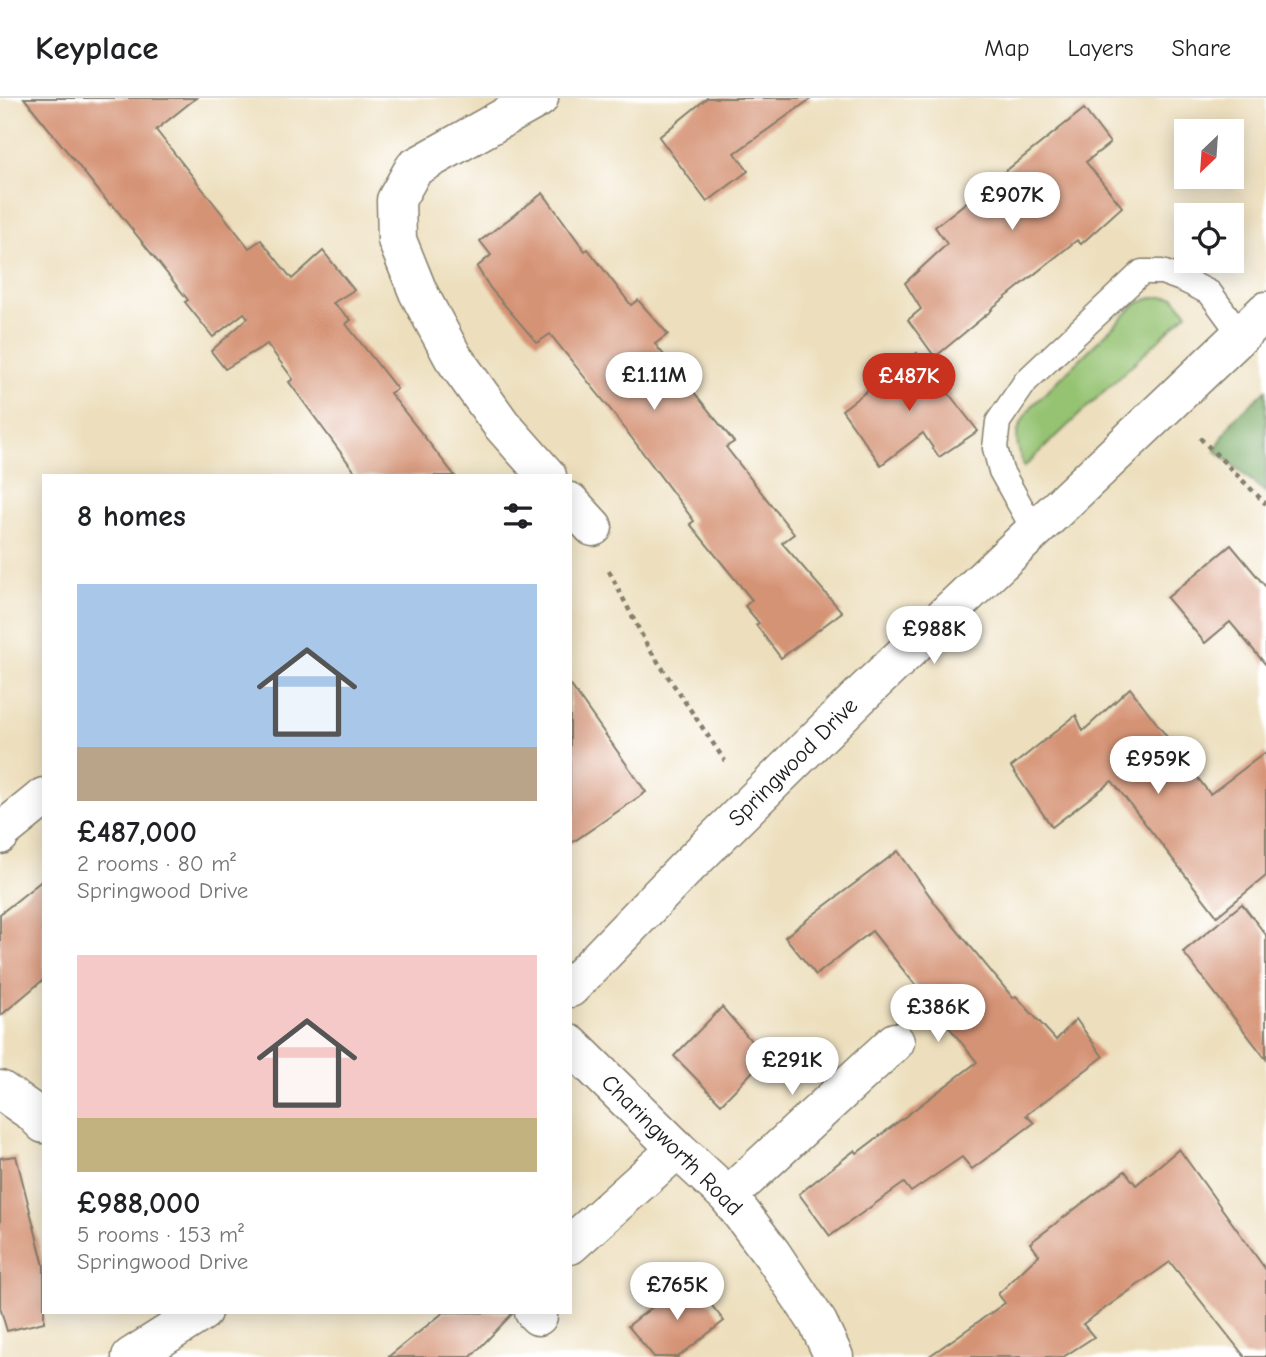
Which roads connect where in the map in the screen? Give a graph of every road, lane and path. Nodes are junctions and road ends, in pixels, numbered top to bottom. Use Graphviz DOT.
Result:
graph roads {
  1 [pos="539,98"];
  2 [pos="1253,322"];
  3 [pos="1166,405"];
  4 [pos="545,474"];
  5 [pos="1266,504"];
  6 [pos="582,514"];
  7 [pos="1034,530"];
  8 [pos="42,799"];
  9 [pos="753,802"];
  10 [pos="0,835"];
  11 [pos="572,986"];
  12 [pos="895,1042"];
  13 [pos="572,1046"];
  14 [pos="0,1090"];
  15 [pos="42,1122"];
  16 [pos="677,1149"];
  17 [pos="728,1196"];
  18 [pos="572,1243"];
  19 [pos="197,1314"];
  20 [pos="131,1357"];
  21 [pos="834,1357"];
  1 -- 4 [label="street"];
  2 -- 3 [label="street, Springwood Drive"];
  2 -- 7 [label="lane"];
  3 -- 5 [label="path"];
  3 -- 7 [label="street, Springwood Drive"];
  6 -- 9 [label="path"];
  7 -- 9 [label="street, Springwood Drive"];
  8 -- 10 [label="street"];
  9 -- 11 [label="street, Springwood Drive"];
  12 -- 17 [label="street"];
  13 -- 16 [label="street, Charingworth Road"];
  14 -- 15 [label="street"];
  16 -- 17 [label="street, Charingworth Road"];
  16 -- 18 [label="street"];
  17 -- 21 [label="street, Charingworth Road"];
  19 -- 20 [label="street"];
}
